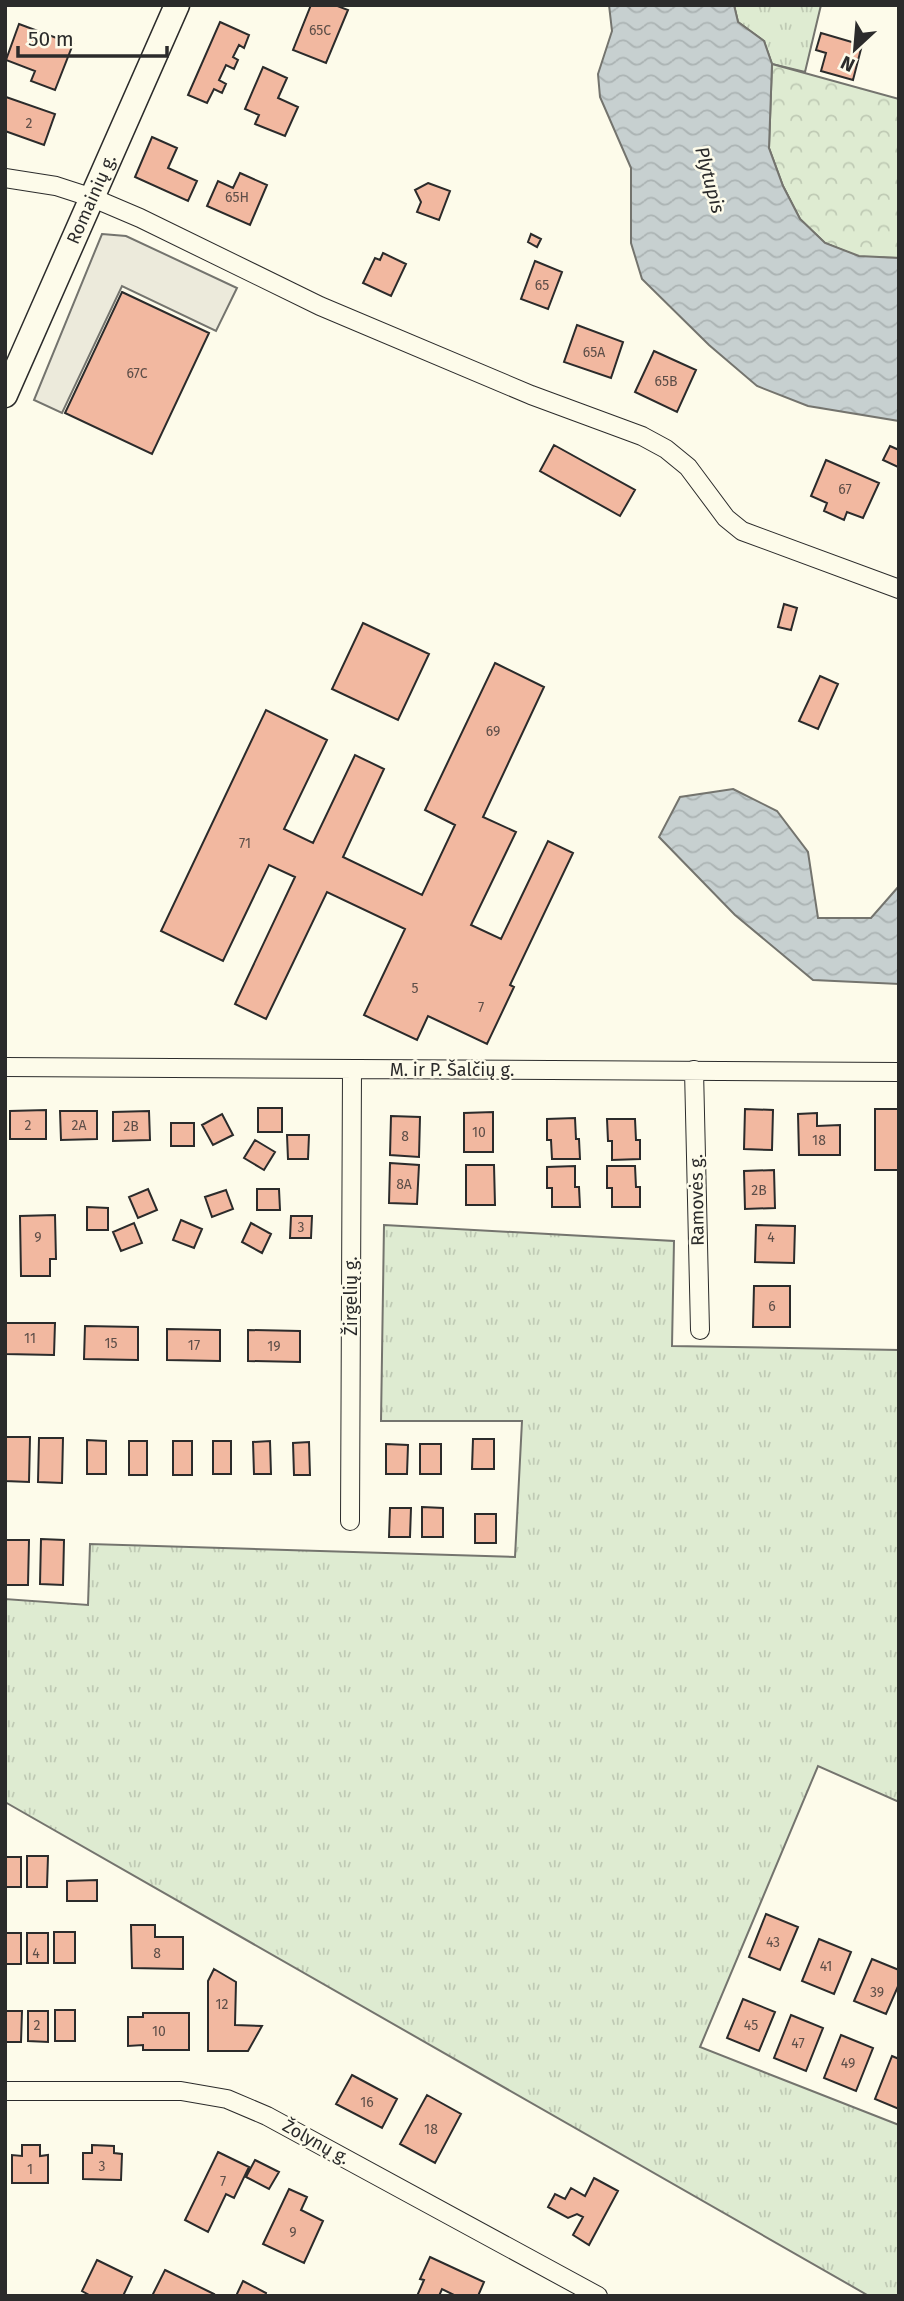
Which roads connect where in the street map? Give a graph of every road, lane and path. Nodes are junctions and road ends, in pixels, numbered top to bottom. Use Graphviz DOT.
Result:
graph roads {
  1 [pos="177,5"];
  2 [pos="5,178"];
  3 [pos="93,198"];
  4 [pos="5,395"];
  5 [pos="899,589"];
  6 [pos="5,1067"];
  7 [pos="352,1070"];
  8 [pos="694,1070"];
  9 [pos="899,1072"];
  10 [pos="700,1329"];
  11 [pos="350,1521"];
  12 [pos="5,2091"];
  13 [pos="598,2296"];
  1 -- 3 [label="main road, Romainių g."];
  2 -- 3 [label="street"];
  3 -- 4 [label="main road, Romainių g."];
  3 -- 5 [label="street"];
  6 -- 7 [label="street, M. ir P. Šalčių g."];
  7 -- 8 [label="street, M. ir P. Šalčių g."];
  7 -- 11 [label="street, Žirgelių g."];
  8 -- 9 [label="street, M. ir P. Šalčių g."];
  8 -- 10 [label="street, Ramovės g."];
  12 -- 13 [label="street, Žolynų g."];
}
